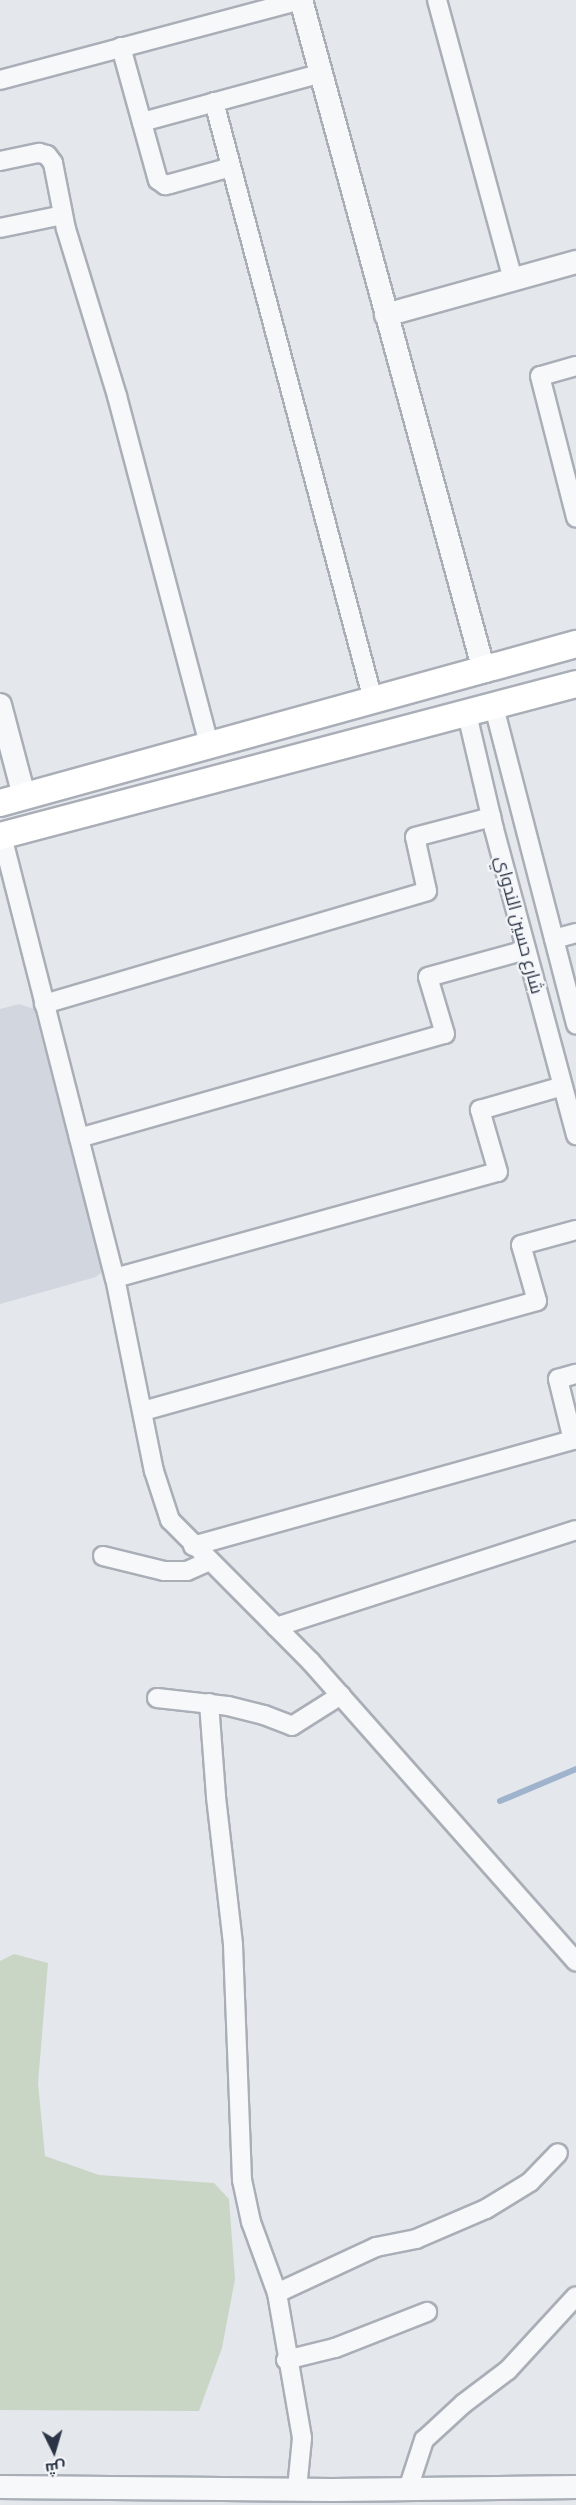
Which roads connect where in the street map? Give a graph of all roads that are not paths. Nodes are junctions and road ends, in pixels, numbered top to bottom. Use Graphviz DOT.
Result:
graph roads {
  1 [pos="300,0"];
  2 [pos="437,0"];
  3 [pos="121,47"];
  4 [pos="320,74"];
  5 [pos="0,80"];
  6 [pos="214,102"];
  7 [pos="142,122"];
  8 [pos="0,161"];
  9 [pos="231,167"];
  10 [pos="63,215"];
  11 [pos="0,228"];
  12 [pos="576,262"];
  13 [pos="513,279"];
  14 [pos="386,315"];
  15 [pos="576,366"];
  16 [pos="576,517"];
  17 [pos="576,644"];
  18 [pos="484,671"];
  19 [pos="576,684"];
  20 [pos="373,700"];
  21 [pos="0,705"];
  22 [pos="494,707"];
  23 [pos="467,714"];
  24 [pos="209,743"];
  25 [pos="24,796"];
  26 [pos="0,803"];
  27 [pos="491,817"];
  28 [pos="1,836"];
  29 [pos="576,933"];
  30 [pos="554,939"];
  31 [pos="525,950"];
  32 [pos="44,1004"];
  33 [pos="576,1025"];
  34 [pos="563,1086"];
  35 [pos="576,1135"];
  36 [pos="79,1138"];
  37 [pos="576,1230"];
  38 [pos="115,1278"];
  39 [pos="576,1374"];
  40 [pos="142,1411"];
  41 [pos="576,1530"];
  42 [pos="193,1546"];
  43 [pos="103,1556"];
  44 [pos="209,1562"];
  45 [pos="276,1627"];
  46 [pos="341,1695"];
  47 [pos="158,1698"];
  48 [pos="208,1703"];
  49 [pos="576,1962"];
  50 [pos="558,2153"];
  51 [pos="277,2293"];
  52 [pos="576,2296"];
  53 [pos="427,2312"];
  54 [pos="286,2360"];
  55 [pos="0,2487"];
  56 [pos="576,2487"];
  57 [pos="297,2489"];
  58 [pos="408,2489"];
  1 -- 3 [label="street"];
  1 -- 4 [label="street"];
  2 -- 13 [label="street"];
  3 -- 5 [label="street"];
  3 -- 7 [label="street"];
  4 -- 6 [label="street"];
  4 -- 14 [label="street"];
  6 -- 7 [label="street"];
  6 -- 9 [label="street"];
  7 -- 9 [label="street"];
  8 -- 10 [label="street"];
  9 -- 20 [label="street"];
  10 -- 11 [label="street"];
  10 -- 24 [label="street"];
  12 -- 13 [label="street"];
  13 -- 14 [label="street"];
  14 -- 18 [label="street"];
  15 -- 16 [label="street"];
  17 -- 18 [label="main road"];
  18 -- 20 [label="main road"];
  19 -- 22 [label="main road"];
  20 -- 24 [label="main road"];
  21 -- 25 [label="street"];
  22 -- 23 [label="main road"];
  22 -- 30 [label="street, شارع حسين الندواي"];
  23 -- 27 [label="street, شارع حسين الندواي"];
  23 -- 28 [label="main road"];
  24 -- 25 [label="main road"];
  25 -- 26 [label="main road"];
  27 -- 31 [label="street, شارع حسين الندواي"];
  27 -- 32 [label="street"];
  28 -- 32 [label="street"];
  29 -- 30 [label="street"];
  30 -- 33 [label="street, شارع حسين الندواي"];
  31 -- 34 [label="street, شارع حسين الندواي"];
  31 -- 36 [label="street"];
  32 -- 36 [label="street"];
  34 -- 35 [label="street, شارع حسين الندواي"];
  34 -- 38 [label="street"];
  36 -- 38 [label="street"];
  37 -- 40 [label="street"];
  38 -- 40 [label="street"];
  39 -- 42 [label="street"];
  40 -- 42 [label="street"];
  41 -- 45 [label="street"];
  42 -- 44 [label="street"];
  43 -- 44 [label="street"];
  44 -- 45 [label="street"];
  45 -- 46 [label="street"];
  46 -- 48 [label="street"];
  46 -- 49 [label="street"];
  47 -- 48 [label="street"];
  48 -- 51 [label="street"];
  50 -- 51 [label="street"];
  51 -- 54 [label="street"];
  52 -- 58 [label="street"];
  53 -- 54 [label="street"];
  54 -- 57 [label="street"];
  55 -- 57 [label="street"];
  56 -- 58 [label="street"];
  57 -- 58 [label="street"];
}
